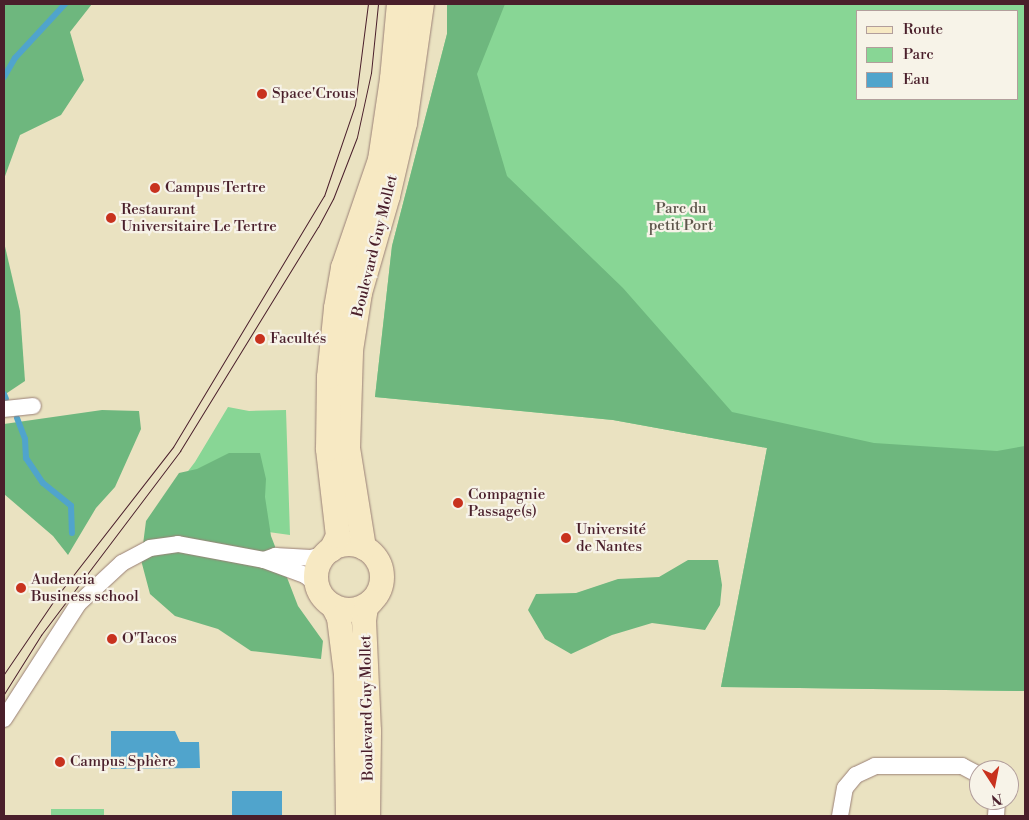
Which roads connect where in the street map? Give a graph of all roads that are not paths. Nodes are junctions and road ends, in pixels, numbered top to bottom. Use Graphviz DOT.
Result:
graph roads {
  1 [pos="399,4"];
  2 [pos="422,4"];
  3 [pos="32,406"];
  4 [pos="4,409"];
  5 [pos="364,548"];
  6 [pos="328,552"];
  7 [pos="264,560"];
  8 [pos="317,584"];
  9 [pos="371,602"];
  10 [pos="333,606"];
  11 [pos="4,718"];
  12 [pos="969,770"];
  13 [pos="348,816"];
  14 [pos="368,816"];
  15 [pos="840,816"];
  1 -- 6 [label="main road, Boulevard Guy Mollet"];
  2 -- 5 [label="main road, Boulevard Guy Mollet"];
  3 -- 4 [label="street"];
  5 -- 6 [label="main road"];
  5 -- 9 [label="main road"];
  6 -- 7 [label="street"];
  6 -- 8 [label="main road"];
  7 -- 8 [label="street"];
  7 -- 11 [label="street"];
  8 -- 10 [label="main road"];
  9 -- 10 [label="main road"];
  9 -- 14 [label="main road, Boulevard Guy Mollet"];
  10 -- 13 [label="main road, Boulevard Guy Mollet"];
  12 -- 15 [label="street"];
}
